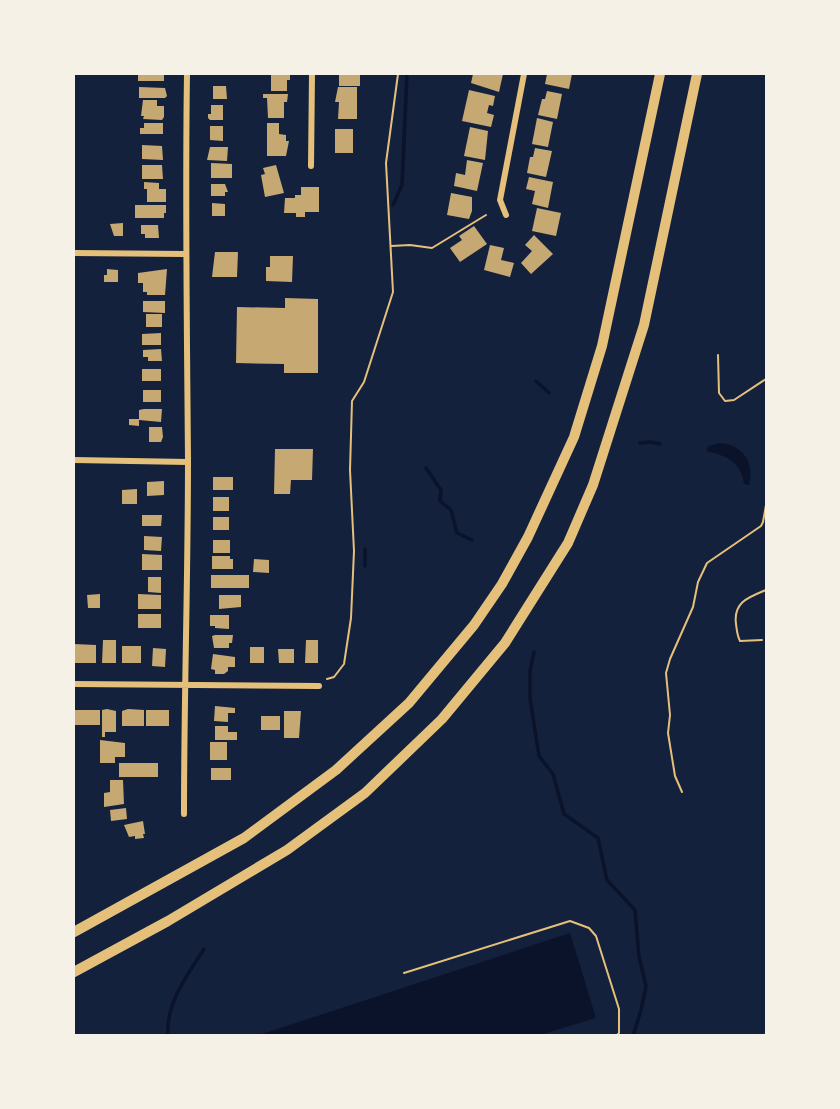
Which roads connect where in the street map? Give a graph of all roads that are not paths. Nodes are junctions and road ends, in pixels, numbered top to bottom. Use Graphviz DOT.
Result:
graph roads {
  1 [pos="187,74"];
  2 [pos="312,74"];
  3 [pos="524,74"];
  4 [pos="660,74"];
  5 [pos="697,74"];
  6 [pos="311,166"];
  7 [pos="506,215"];
  8 [pos="74,253"];
  9 [pos="185,254"];
  10 [pos="74,460"];
  11 [pos="188,462"];
  12 [pos="74,684"];
  13 [pos="183,685"];
  14 [pos="319,686"];
  15 [pos="184,814"];
  16 [pos="74,932"];
  17 [pos="74,972"];
  1 -- 9 [label="street"];
  2 -- 6 [label="street"];
  3 -- 7 [label="street"];
  4 -- 16 [label="highway"];
  5 -- 17 [label="highway"];
  8 -- 9 [label="street"];
  9 -- 11 [label="street"];
  10 -- 11 [label="street"];
  11 -- 13 [label="street"];
  12 -- 13 [label="street"];
  13 -- 14 [label="street"];
  13 -- 15 [label="street"];
}
